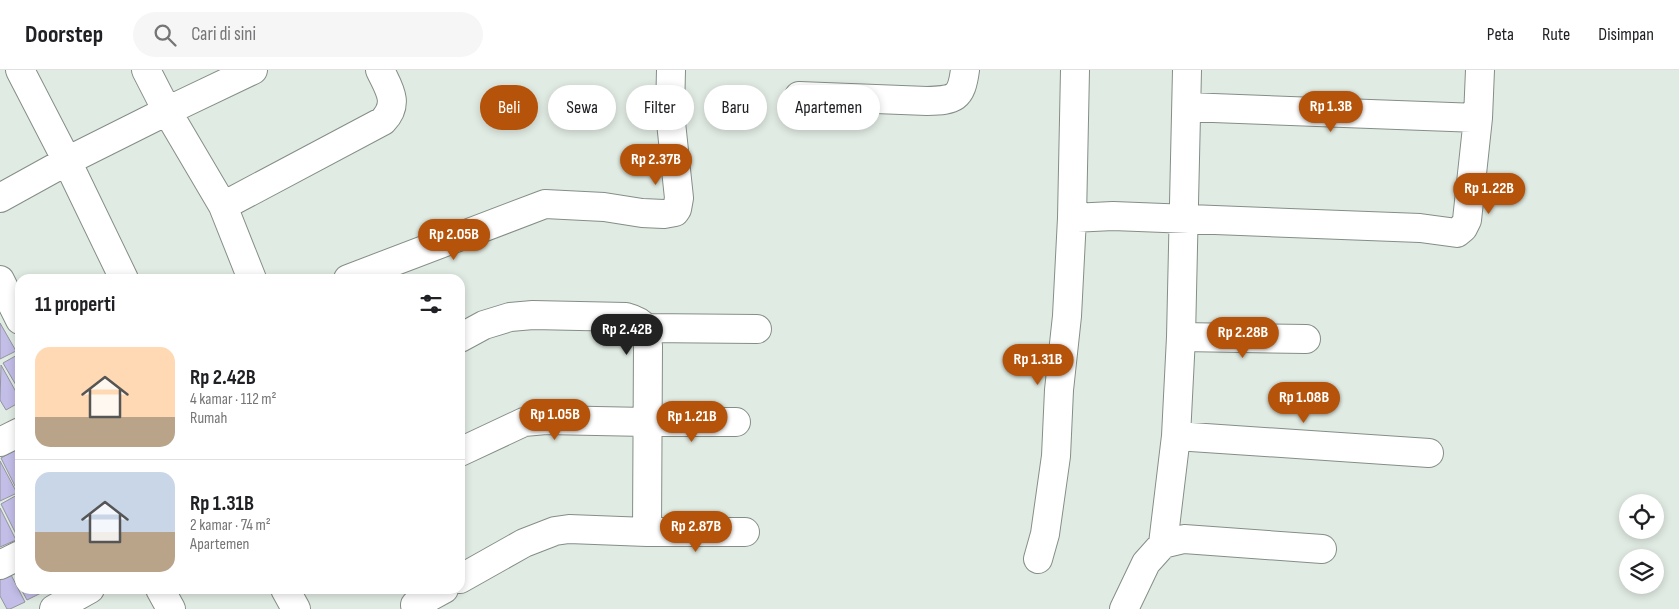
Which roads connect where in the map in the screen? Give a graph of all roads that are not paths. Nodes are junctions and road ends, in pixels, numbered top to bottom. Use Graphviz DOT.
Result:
graph roads {
  1 [pos="20,70"];
  2 [pos="146,70"];
  3 [pos="254,70"];
  4 [pos="380,70"];
  5 [pos="672,70"];
  6 [pos="965,70"];
  7 [pos="1075,70"];
  8 [pos="1187,70"];
  9 [pos="1480,70"];
  10 [pos="880,99"];
  11 [pos="1187,106"];
  12 [pos="167,110"];
  13 [pos="1478,118"];
  14 [pos="67,161"];
  15 [pos="0,198"];
  16 [pos="223,206"];
  17 [pos="1072,218"];
  18 [pos="1183,218"];
  19 [pos="122,274"];
  20 [pos="250,274"];
  21 [pos="361,274"];
  22 [pos="645,328"];
  23 [pos="757,329"];
  24 [pos="465,335"];
  25 [pos="1181,337"];
  26 [pos="1306,339"];
  27 [pos="647,422"];
  28 [pos="736,422"];
  29 [pos="15,434"];
  30 [pos="1176,436"];
  31 [pos="0,442"];
  32 [pos="465,450"];
  33 [pos="1429,453"];
  34 [pos="647,532"];
  35 [pos="744,532"];
  36 [pos="1163,544"];
  37 [pos="1322,549"];
  38 [pos="15,557"];
  39 [pos="1038,560"];
  40 [pos="0,564"];
  41 [pos="465,576"];
  42 [pos="81,594"];
  43 [pos="163,594"];
  44 [pos="288,594"];
  45 [pos="431,594"];
  46 [pos="413,601"];
  47 [pos="54,609"];
  48 [pos="172,609"];
  49 [pos="296,609"];
  50 [pos="1124,609"];
  1 -- 14 [label="street"];
  2 -- 12 [label="street"];
  3 -- 12 [label="street"];
  4 -- 16 [label="street"];
  5 -- 21 [label="street"];
  6 -- 10 [label="street"];
  7 -- 17 [label="street"];
  8 -- 11 [label="street"];
  9 -- 13 [label="street"];
  11 -- 13 [label="street"];
  11 -- 18 [label="street"];
  12 -- 14 [label="street"];
  12 -- 16 [label="street"];
  13 -- 18 [label="street"];
  14 -- 15 [label="street"];
  14 -- 19 [label="street"];
  16 -- 20 [label="street"];
  17 -- 18 [label="street"];
  17 -- 39 [label="street"];
  18 -- 25 [label="street"];
  22 -- 23 [label="street"];
  22 -- 24 [label="street"];
  22 -- 27 [label="street"];
  25 -- 26 [label="street"];
  25 -- 30 [label="street"];
  27 -- 28 [label="street"];
  27 -- 32 [label="street"];
  27 -- 34 [label="street"];
  29 -- 31 [label="street"];
  30 -- 33 [label="street"];
  30 -- 36 [label="street"];
  34 -- 35 [label="street"];
  34 -- 41 [label="street"];
  36 -- 37 [label="street"];
  36 -- 50 [label="street"];
  38 -- 40 [label="street"];
  42 -- 47 [label="street"];
  43 -- 48 [label="street"];
  44 -- 49 [label="street"];
  45 -- 46 [label="street"];
}
